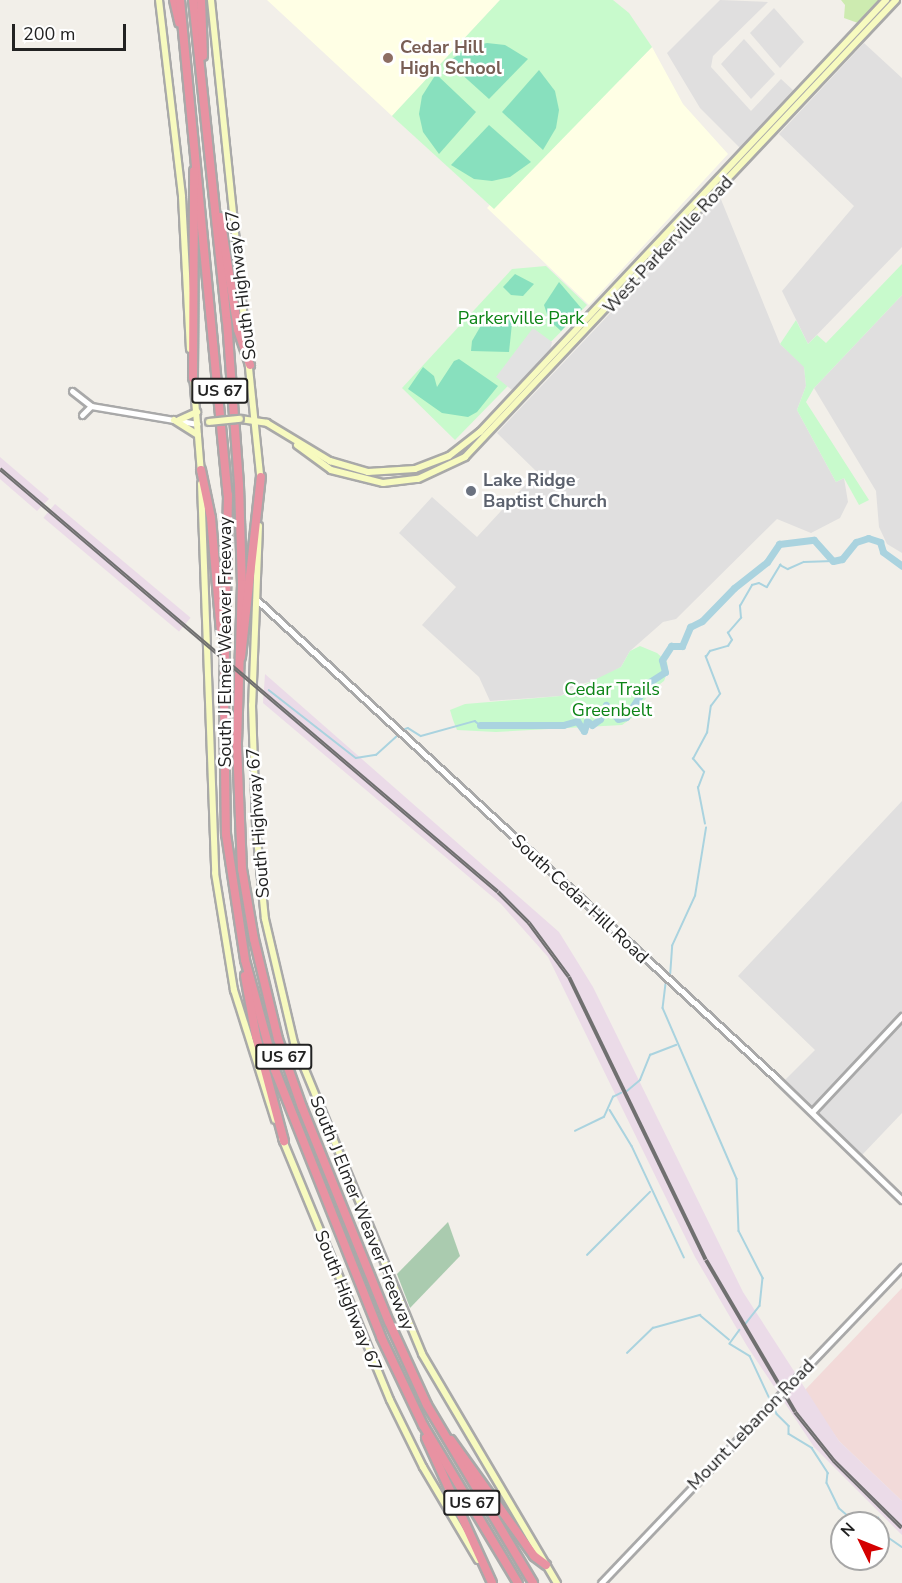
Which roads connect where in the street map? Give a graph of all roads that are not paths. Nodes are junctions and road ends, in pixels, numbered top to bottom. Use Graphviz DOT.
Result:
graph roads {
  1 [pos="159,0"];
  2 [pos="174,0"];
  3 [pos="180,0"];
  4 [pos="193,0"];
  5 [pos="201,0"];
  6 [pos="211,0"];
  7 [pos="886,0"];
  8 [pos="896,0"];
  9 [pos="186,45"];
  10 [pos="201,78"];
  11 [pos="195,134"];
  12 [pos="211,183"];
  13 [pos="661,237"];
  14 [pos="644,271"];
  15 [pos="602,300"];
  16 [pos="588,331"];
  17 [pos="250,365"];
  18 [pos="193,378"];
  19 [pos="72,391"];
  20 [pos="91,406"];
  21 [pos="197,412"];
  22 [pos="82,415"];
  23 [pos="174,420"];
  24 [pos="256,420"];
  25 [pos="197,424"];
  26 [pos="480,432"];
  27 [pos="198,435"];
  28 [pos="288,436"];
  29 [pos="486,439"];
  30 [pos="201,470"];
  31 [pos="261,477"];
  32 [pos="256,599"];
  33 [pos="225,648"];
  34 [pos="237,686"];
  35 [pos="245,960"];
  36 [pos="902,1016"];
  37 [pos="812,1112"];
  38 [pos="284,1141"];
  39 [pos="902,1200"];
  40 [pos="902,1267"];
  41 [pos="427,1405"];
  42 [pos="423,1425"];
  43 [pos="546,1565"];
  44 [pos="492,1583"];
  45 [pos="518,1583"];
  46 [pos="533,1583"];
  47 [pos="557,1583"];
  48 [pos="601,1583"];
  1 -- 18 [label="main road, South Highway 67"];
  2 -- 9 [label="highway"];
  3 -- 9 [label="highway, South J Elmer Weaver Freeway / US 67"];
  4 -- 10 [label="highway, South J Elmer Weaver Freeway / US 67"];
  5 -- 10 [label="highway"];
  6 -- 17 [label="main road, South Highway 67"];
  7 -- 13 [label="main road, West Parkerville Road"];
  8 -- 14 [label="main road, West Parkerville Road"];
  9 -- 11 [label="highway, South J Elmer Weaver Freeway / US 67"];
  10 -- 12 [label="highway, South J Elmer Weaver Freeway / US 67"];
  11 -- 18 [label="highway"];
  11 -- 33 [label="highway, South J Elmer Weaver Freeway / US 67"];
  12 -- 17 [label="highway"];
  12 -- 34 [label="highway, South J Elmer Weaver Freeway / US 67"];
  13 -- 14 [label="main road"];
  13 -- 15 [label="main road, West Parkerville Road"];
  14 -- 16 [label="main road, West Parkerville Road"];
  15 -- 16 [label="main road"];
  15 -- 26 [label="main road, West Parkerville Road"];
  16 -- 29 [label="main road, West Parkerville Road"];
  17 -- 24 [label="main road, South Highway 67"];
  18 -- 21 [label="main road, South Highway 67"];
  19 -- 20 [label="street"];
  20 -- 22 [label="street"];
  20 -- 23 [label="street"];
  21 -- 23 [label="main road"];
  21 -- 25 [label="main road, South Highway 67"];
  23 -- 25 [label="street"];
  23 -- 27 [label="main road"];
  24 -- 25 [label="main road, bridge"];
  24 -- 28 [label="main road"];
  24 -- 31 [label="main road, South Highway 67"];
  25 -- 27 [label="main road, South Highway 67"];
  26 -- 28 [label="main road, West Parkerville Road"];
  26 -- 29 [label="main road"];
  27 -- 30 [label="main road, South Highway 67"];
  28 -- 29 [label="main road, West Parkerville Road"];
  30 -- 33 [label="highway"];
  30 -- 38 [label="main road, South Highway 67"];
  31 -- 32 [label="main road, South Highway 67"];
  31 -- 34 [label="highway"];
  32 -- 37 [label="street, South Cedar Hill Road"];
  32 -- 43 [label="main road, South Highway 67"];
  33 -- 35 [label="highway, South J Elmer Weaver Freeway / US 67"];
  34 -- 41 [label="highway, South J Elmer Weaver Freeway / US 67"];
  35 -- 38 [label="highway"];
  35 -- 42 [label="highway, South J Elmer Weaver Freeway / US 67"];
  36 -- 37 [label="street"];
  37 -- 39 [label="street, South Cedar Hill Road"];
  38 -- 44 [label="main road, South Highway 67"];
  40 -- 48 [label="street, Mount Lebanon Road, bridge"];
  41 -- 43 [label="highway"];
  41 -- 46 [label="highway, South J Elmer Weaver Freeway / US 67"];
  42 -- 44 [label="highway"];
  42 -- 45 [label="highway, South J Elmer Weaver Freeway / US 67"];
  43 -- 47 [label="main road, South Highway 67"];
}
